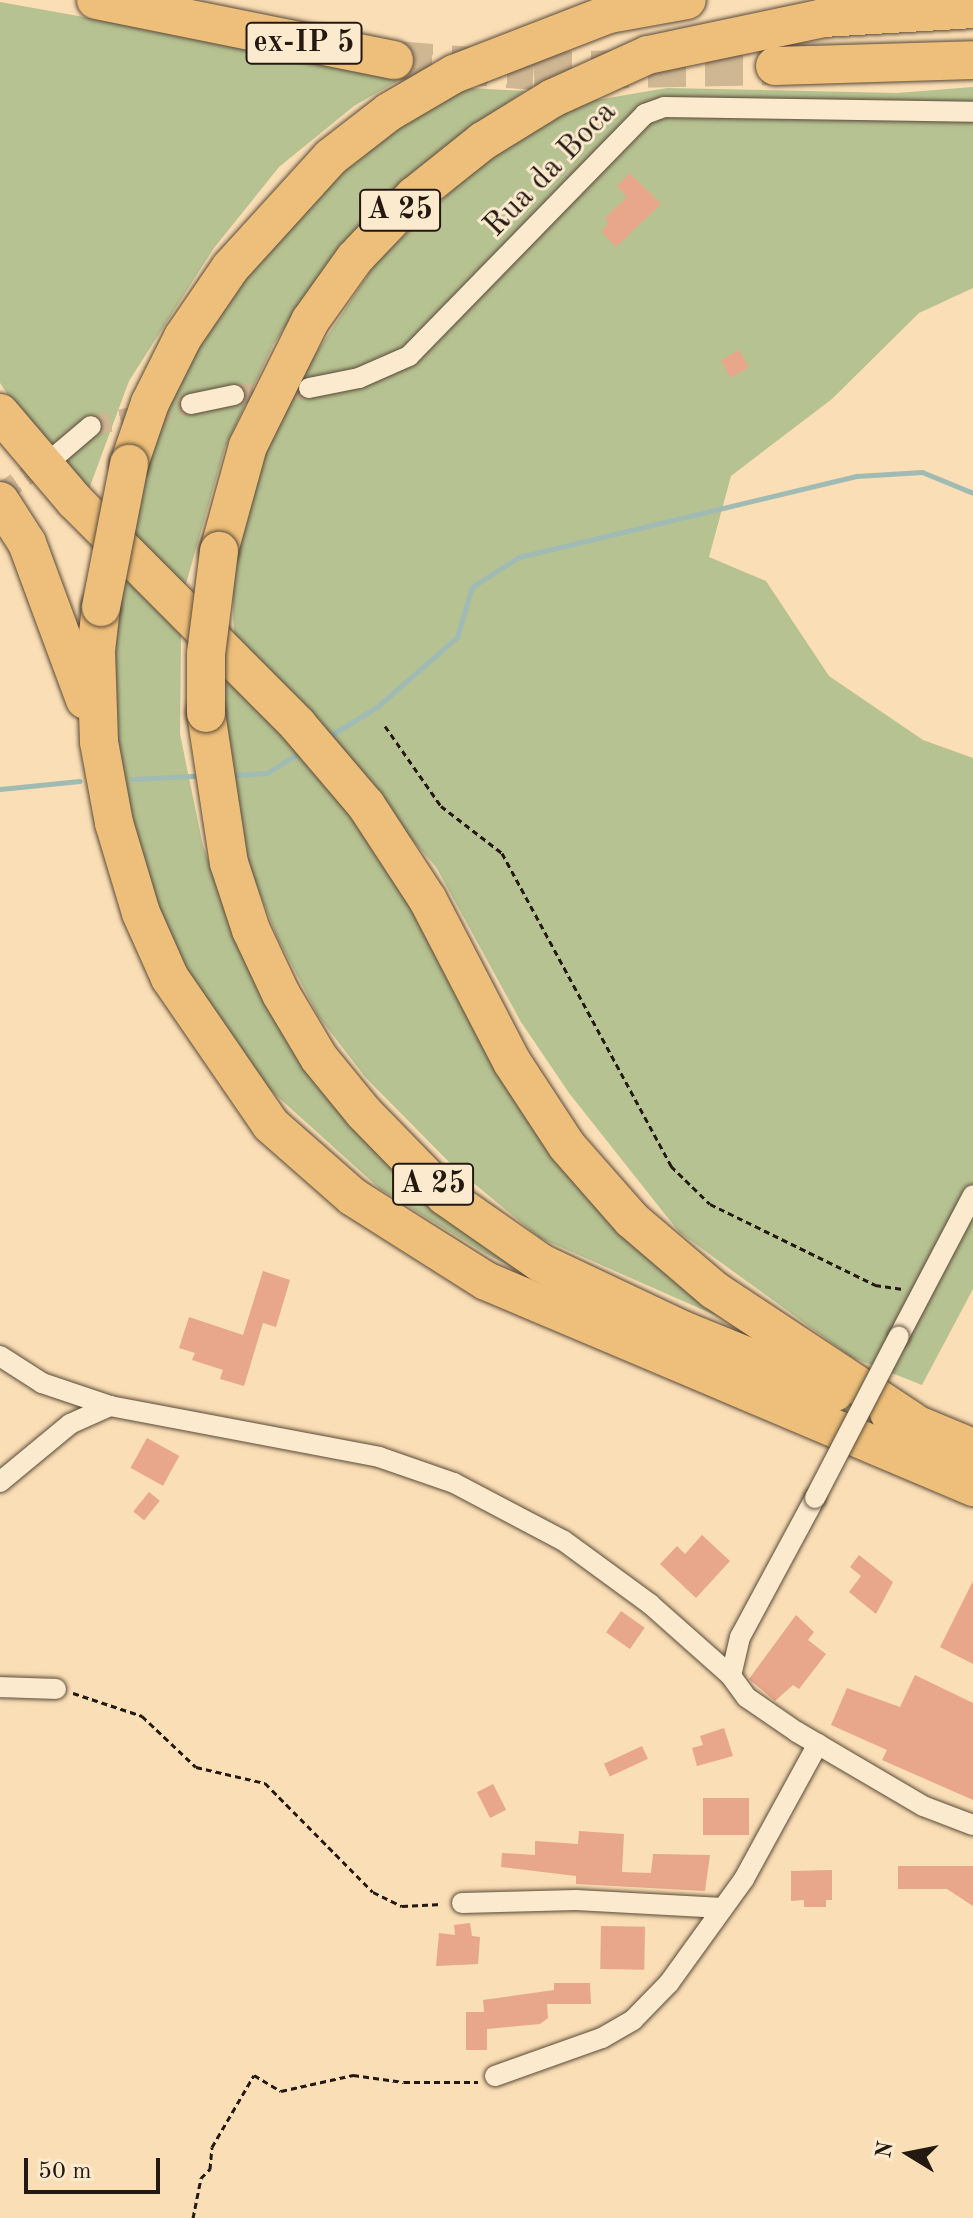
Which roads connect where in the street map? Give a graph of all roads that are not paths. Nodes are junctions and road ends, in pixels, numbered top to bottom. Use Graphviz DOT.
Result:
graph roads {
  1 [pos="96,0"];
  2 [pos="687,0"];
  3 [pos="973,9"];
  4 [pos="394,60"];
  5 [pos="973,60"];
  6 [pos="775,66"];
  7 [pos="973,112"];
  8 [pos="309,388"];
  9 [pos="234,395"];
  10 [pos="191,404"];
  11 [pos="0,413"];
  12 [pos="91,426"];
  13 [pos="58,454"];
  14 [pos="0,501"];
  15 [pos="99,742"];
  16 [pos="973,1195"];
  17 [pos="0,1356"];
  18 [pos="110,1406"];
  19 [pos="912,1421"];
  20 [pos="973,1448"];
  21 [pos="0,1482"];
  22 [pos="973,1487"];
  23 [pos="731,1676"];
  24 [pos="0,1687"];
  25 [pos="56,1689"];
  26 [pos="818,1744"];
  27 [pos="973,1825"];
  28 [pos="462,1903"];
  29 [pos="723,1908"];
  30 [pos="495,2076"];
  1 -- 4 [label="highway, ex-IP 5"];
  2 -- 15 [label="highway, A 25, bridge"];
  3 -- 19 [label="highway, A 25, bridge"];
  5 -- 6 [label="highway"];
  7 -- 8 [label="street, Rua da Boca"];
  9 -- 10 [label="street"];
  11 -- 19 [label="highway"];
  12 -- 13 [label="street"];
  14 -- 15 [label="highway"];
  15 -- 22 [label="highway, A 25"];
  16 -- 23 [label="street, bridge"];
  17 -- 18 [label="street"];
  18 -- 21 [label="street"];
  18 -- 23 [label="street"];
  19 -- 20 [label="highway, A 25"];
  23 -- 26 [label="street"];
  24 -- 25 [label="street"];
  26 -- 27 [label="street"];
  26 -- 29 [label="street"];
  28 -- 29 [label="street"];
  29 -- 30 [label="street"];
}
